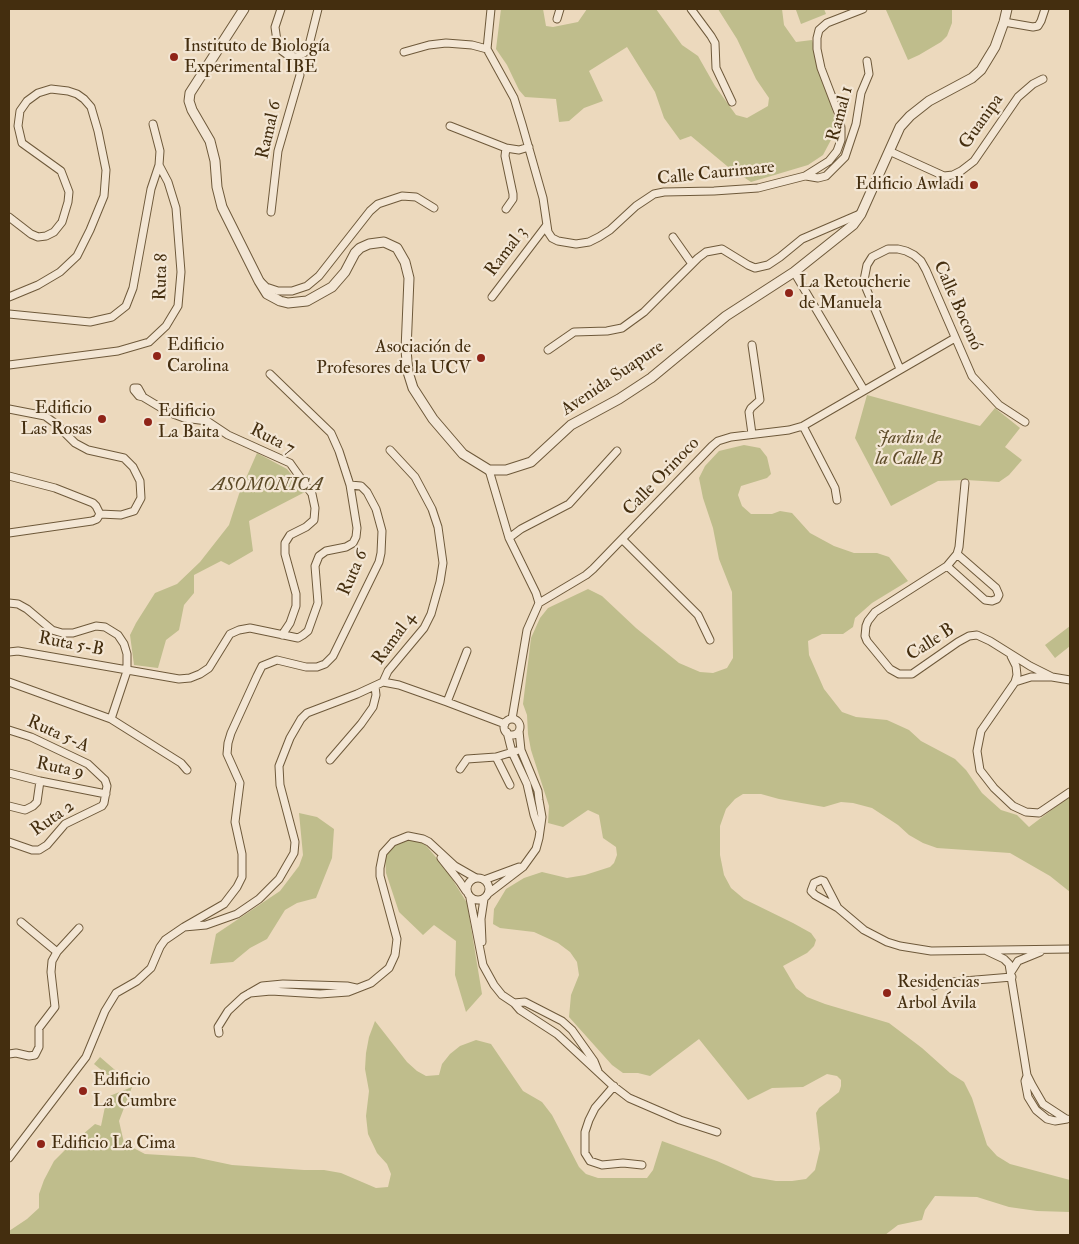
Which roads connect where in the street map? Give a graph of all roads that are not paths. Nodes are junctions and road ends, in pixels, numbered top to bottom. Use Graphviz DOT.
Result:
graph roads {
  1 [pos="244,9"];
  2 [pos="281,9"];
  3 [pos="318,9"];
  4 [pos="492,9"];
  5 [pos="560,9"];
  6 [pos="691,9"];
  7 [pos="863,9"];
  8 [pos="1006,9"];
  9 [pos="1046,9"];
  10 [pos="557,19"];
  11 [pos="1004,22"];
  12 [pos="487,49"];
  13 [pos="404,52"];
  14 [pos="297,57"];
  15 [pos="867,61"];
  16 [pos="1043,79"];
  17 [pos="732,102"];
  18 [pos="153,124"];
  19 [pos="450,126"];
  20 [pos="529,147"];
  21 [pos="506,148"];
  22 [pos="889,150"];
  23 [pos="159,165"];
  24 [pos="805,176"];
  25 [pos="434,208"];
  26 [pos="506,209"];
  27 [pos="271,212"];
  28 [pos="861,214"];
  29 [pos="9,217"];
  30 [pos="546,226"];
  31 [pos="673,237"];
  32 [pos="692,264"];
  33 [pos="794,272"];
  34 [pos="259,281"];
  35 [pos="9,297"];
  36 [pos="492,297"];
  37 [pos="9,314"];
  38 [pos="955,338"];
  39 [pos="752,345"];
  40 [pos="548,350"];
  41 [pos="9,365"];
  42 [pos="900,369"];
  43 [pos="270,374"];
  44 [pos="864,390"];
  45 [pos="143,397"];
  46 [pos="9,408"];
  47 [pos="1025,422"];
  48 [pos="803,426"];
  49 [pos="752,434"];
  50 [pos="390,450"];
  51 [pos="617,451"];
  52 [pos="489,470"];
  53 [pos="9,476"];
  54 [pos="965,483"];
  55 [pos="350,486"];
  56 [pos="837,500"];
  57 [pos="100,514"];
  58 [pos="9,533"];
  59 [pos="509,538"];
  60 [pos="623,540"];
  61 [pos="956,554"];
  62 [pos="947,566"];
  63 [pos="9,603"];
  64 [pos="539,603"];
  65 [pos="282,635"];
  66 [pos="710,640"];
  67 [pos="467,651"];
  68 [pos="9,652"];
  69 [pos="1006,652"];
  70 [pos="127,671"];
  71 [pos="1052,677"];
  72 [pos="1070,680"];
  73 [pos="9,682"];
  74 [pos="383,682"];
  75 [pos="1015,682"];
  76 [pos="375,686"];
  77 [pos="447,702"];
  78 [pos="512,719"];
  79 [pos="111,720"];
  80 [pos="505,724"];
  81 [pos="9,730"];
  82 [pos="518,731"];
  83 [pos="507,732"];
  84 [pos="521,750"];
  85 [pos="512,752"];
  86 [pos="496,756"];
  87 [pos="330,760"];
  88 [pos="460,769"];
  89 [pos="187,770"];
  90 [pos="9,773"];
  91 [pos="40,782"];
  92 [pos="510,785"];
  93 [pos="1070,792"];
  94 [pos="106,794"];
  95 [pos="539,800"];
  96 [pos="531,801"];
  97 [pos="9,806"];
  98 [pos="539,829"];
  99 [pos="9,842"];
  100 [pos="434,847"];
  101 [pos="526,863"];
  102 [pos="480,879"];
  103 [pos="468,895"];
  104 [pos="486,896"];
  105 [pos="838,908"];
  106 [pos="21,922"];
  107 [pos="184,927"];
  108 [pos="79,928"];
  109 [pos="1070,949"];
  110 [pos="984,950"];
  111 [pos="1050,950"];
  112 [pos="1060,950"];
  113 [pos="57,952"];
  114 [pos="1070,954"];
  115 [pos="483,965"];
  116 [pos="1011,975"];
  117 [pos="309,985"];
  118 [pos="934,986"];
  119 [pos="356,988"];
  120 [pos="250,993"];
  121 [pos="308,994"];
  122 [pos="514,1003"];
  123 [pos="565,1025"];
  124 [pos="218,1033"];
  125 [pos="557,1034"];
  126 [pos="9,1054"];
  127 [pos="598,1072"];
  128 [pos="1027,1075"];
  129 [pos="612,1085"];
  130 [pos="1043,1104"];
  131 [pos="1036,1110"];
  132 [pos="1068,1119"];
  133 [pos="716,1132"];
  134 [pos="9,1158"];
  135 [pos="642,1165"];
  1 -- 34 [label="street"];
  2 -- 14 [label="street"];
  3 -- 14 [label="street"];
  4 -- 12 [label="street"];
  5 -- 10 [label="street"];
  6 -- 17 [label="street"];
  7 -- 24 [label="street, Calle Caurimare"];
  8 -- 11 [label="street, Avenida Suapure"];
  9 -- 11 [label="street"];
  11 -- 22 [label="street, Avenida Suapure"];
  12 -- 13 [label="street"];
  12 -- 20 [label="street"];
  14 -- 27 [label="street, Ramal 6"];
  15 -- 24 [label="street, Ramal 1"];
  16 -- 22 [label="street, Guanipa"];
  18 -- 23 [label="street, Ruta 8"];
  19 -- 21 [label="street"];
  20 -- 21 [label="street"];
  20 -- 30 [label="street"];
  21 -- 26 [label="street"];
  22 -- 28 [label="street, Avenida Suapure"];
  23 -- 37 [label="street"];
  23 -- 41 [label="street, Ruta 8"];
  24 -- 30 [label="street, Calle Caurimare"];
  25 -- 34 [label="street"];
  28 -- 32 [label="street"];
  28 -- 33 [label="street, Avenida Suapure"];
  29 -- 35 [label="street"];
  30 -- 36 [label="street, Ramal 3"];
  31 -- 32 [label="street"];
  32 -- 40 [label="street"];
  33 -- 44 [label="street"];
  33 -- 52 [label="street, Avenida Suapure"];
  34 -- 52 [label="street"];
  38 -- 42 [label="street, Calle Orinoco"];
  38 -- 42 [label="street, Calle Boconó"];
  38 -- 47 [label="street, Calle Boconó"];
  39 -- 49 [label="street"];
  42 -- 44 [label="street, Calle Orinoco"];
  43 -- 55 [label="street"];
  44 -- 48 [label="street, Calle Orinoco"];
  45 -- 65 [label="street, Ruta 7"];
  46 -- 57 [label="street"];
  48 -- 49 [label="street, Calle Orinoco"];
  48 -- 56 [label="street"];
  49 -- 60 [label="street, Calle Orinoco"];
  50 -- 74 [label="street, Ramal 4"];
  51 -- 59 [label="street"];
  52 -- 59 [label="street"];
  53 -- 57 [label="street"];
  54 -- 61 [label="street, Calle B"];
  55 -- 65 [label="street, Ruta 6"];
  55 -- 107 [label="street, Ruta 6"];
  57 -- 58 [label="street"];
  59 -- 64 [label="street"];
  60 -- 64 [label="street, Calle Orinoco"];
  60 -- 66 [label="street"];
  61 -- 62 [label="street, Calle B"];
  61 -- 62 [label="street"];
  62 -- 69 [label="street, Calle B"];
  63 -- 70 [label="street"];
  64 -- 78 [label="street"];
  65 -- 70 [label="street, Ruta 6"];
  67 -- 77 [label="street"];
  68 -- 70 [label="street, Ruta 5-B"];
  69 -- 71 [label="street, Calle B"];
  69 -- 75 [label="street"];
  70 -- 79 [label="street"];
  71 -- 72 [label="street, Calle B"];
  71 -- 75 [label="street"];
  73 -- 79 [label="street"];
  74 -- 76 [label="street"];
  74 -- 77 [label="street"];
  75 -- 93 [label="street"];
  76 -- 87 [label="street"];
  76 -- 107 [label="street"];
  77 -- 80 [label="street"];
  78 -- 80 [label="street"];
  78 -- 82 [label="street"];
  79 -- 89 [label="street"];
  80 -- 83 [label="street"];
  81 -- 94 [label="street, Ruta 5-A"];
  82 -- 83 [label="street"];
  82 -- 84 [label="street"];
  83 -- 85 [label="street"];
  84 -- 85 [label="street"];
  84 -- 95 [label="street"];
  85 -- 86 [label="street"];
  85 -- 96 [label="street"];
  86 -- 88 [label="street"];
  86 -- 92 [label="street"];
  90 -- 91 [label="street, Ruta 9"];
  91 -- 94 [label="street, Ruta 9"];
  91 -- 97 [label="street"];
  94 -- 99 [label="street, Ruta 2"];
  95 -- 96 [label="street"];
  95 -- 98 [label="street"];
  96 -- 98 [label="street"];
  98 -- 101 [label="street"];
  100 -- 102 [label="street"];
  100 -- 103 [label="street"];
  100 -- 119 [label="street"];
  101 -- 102 [label="street"];
  101 -- 104 [label="street"];
  102 -- 103 [label="street"];
  102 -- 104 [label="street"];
  103 -- 104 [label="street"];
  103 -- 115 [label="street"];
  104 -- 115 [label="street"];
  105 -- 110 [label="street"];
  106 -- 113 [label="street"];
  107 -- 134 [label="street"];
  108 -- 113 [label="street"];
  109 -- 112 [label="street"];
  110 -- 111 [label="street"];
  110 -- 116 [label="street"];
  111 -- 112 [label="street"];
  111 -- 116 [label="street"];
  112 -- 114 [label="street"];
  113 -- 126 [label="street"];
  115 -- 122 [label="street"];
  116 -- 118 [label="street"];
  116 -- 128 [label="street"];
  117 -- 119 [label="street"];
  117 -- 120 [label="street"];
  117 -- 121 [label="street"];
  119 -- 121 [label="street"];
  120 -- 121 [label="street"];
  120 -- 124 [label="street"];
  122 -- 123 [label="street"];
  122 -- 125 [label="street"];
  123 -- 125 [label="street"];
  123 -- 127 [label="street"];
  125 -- 127 [label="street"];
  127 -- 129 [label="street"];
  128 -- 130 [label="street"];
  128 -- 131 [label="street"];
  129 -- 133 [label="street"];
  129 -- 135 [label="street"];
  130 -- 131 [label="street"];
  130 -- 132 [label="street"];
  131 -- 132 [label="street"];
}
